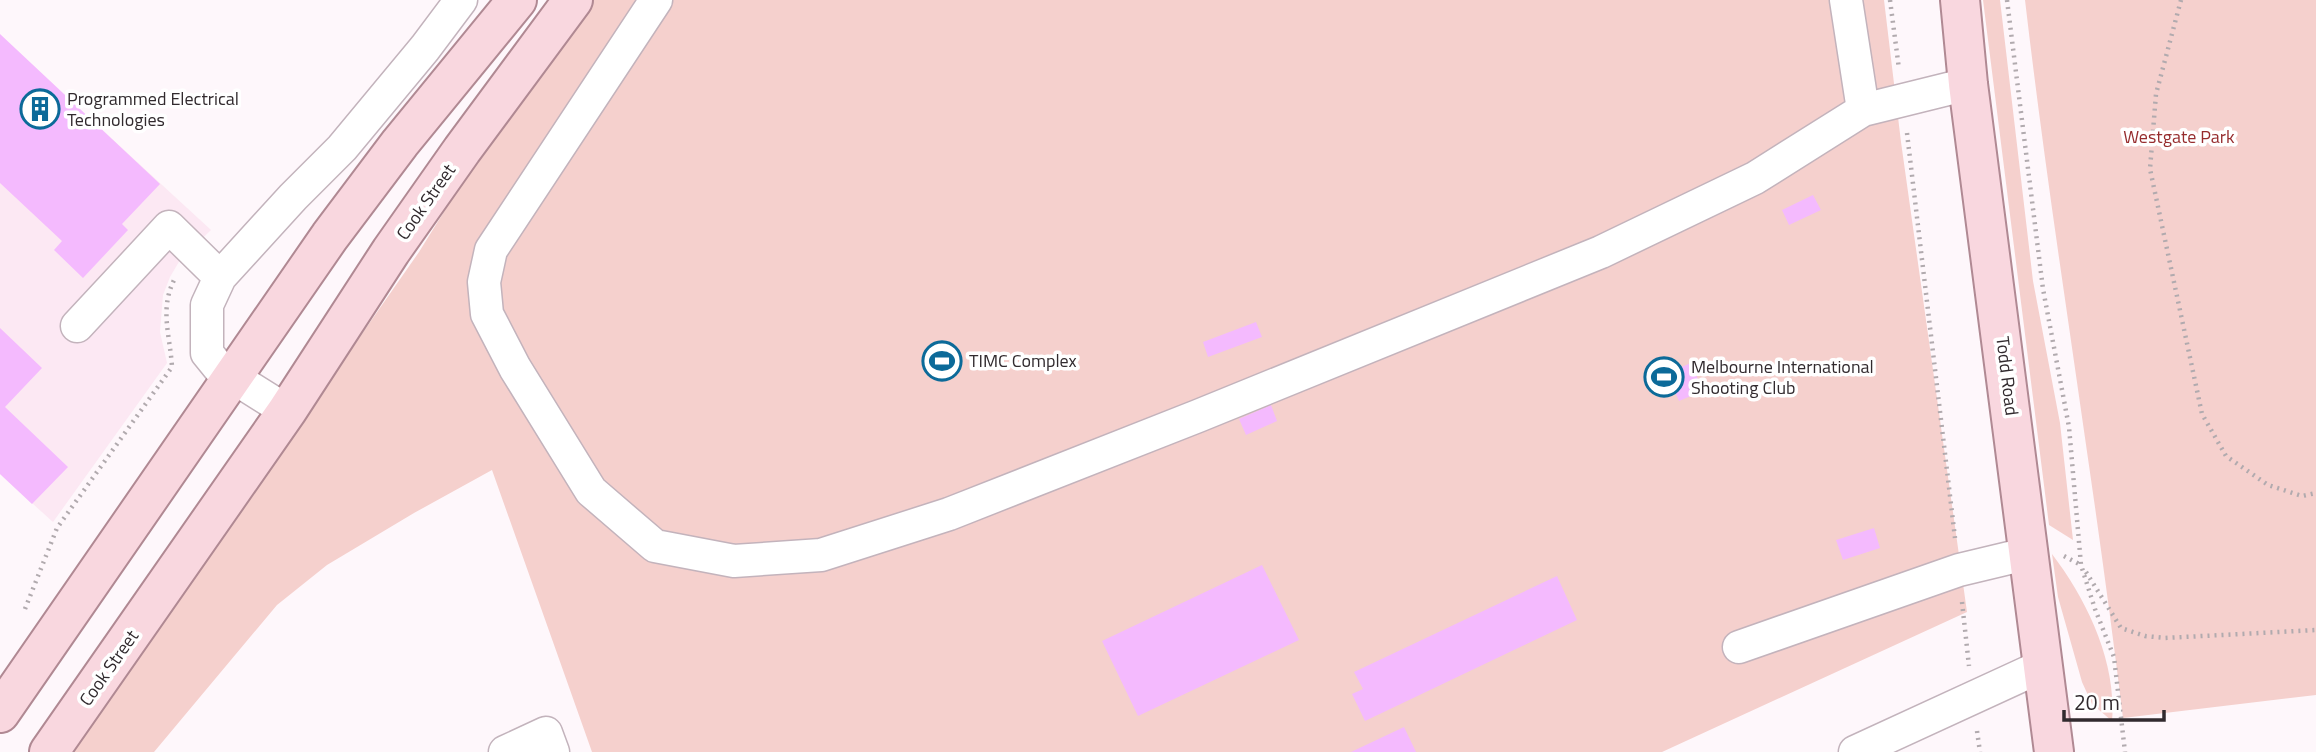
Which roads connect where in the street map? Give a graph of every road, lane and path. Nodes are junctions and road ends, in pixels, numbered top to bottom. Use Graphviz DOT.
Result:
graph roads {
  1 [pos="461,0"];
  2 [pos="517,0"];
  3 [pos="573,0"];
  4 [pos="656,0"];
  5 [pos="1846,0"];
  6 [pos="1890,0"];
  7 [pos="1960,0"];
  8 [pos="2007,0"];
  9 [pos="2181,0"];
  10 [pos="1968,84"];
  11 [pos="1903,100"];
  12 [pos="1863,110"];
  13 [pos="220,278"];
  14 [pos="78,326"];
  15 [pos="233,376"];
  16 [pos="287,411"];
  17 [pos="2316,493"];
  18 [pos="2029,547"];
  19 [pos="2081,565"];
  20 [pos="1959,570"];
  21 [pos="2316,630"];
  22 [pos="1739,647"];
  23 [pos="2042,666"];
  24 [pos="1973,698"];
  25 [pos="5,699"];
  26 [pos="49,752"];
  27 [pos="505,752"];
  28 [pos="553,752"];
  29 [pos="1855,752"];
  30 [pos="1980,752"];
  31 [pos="2054,752"];
  32 [pos="2125,752"];
  1 -- 13 [label="street"];
  2 -- 15 [label="main road"];
  3 -- 16 [label="main road, Cook Street"];
  4 -- 12 [label="street"];
  5 -- 12 [label="street"];
  6 -- 11 [label="path"];
  7 -- 10 [label="main road, Todd Road"];
  8 -- 19 [label="path"];
  9 -- 17 [label="path"];
  10 -- 11 [label="street"];
  10 -- 18 [label="main road, Todd Road"];
  11 -- 12 [label="street"];
  11 -- 20 [label="path"];
  13 -- 14 [label="street"];
  13 -- 15 [label="street"];
  15 -- 16 [label="street"];
  15 -- 25 [label="main road"];
  16 -- 26 [label="main road, Cook Street"];
  18 -- 19 [label="path"];
  18 -- 20 [label="street"];
  18 -- 23 [label="main road, Todd Road"];
  19 -- 21 [label="path"];
  19 -- 32 [label="path"];
  20 -- 22 [label="street"];
  20 -- 24 [label="path"];
  23 -- 24 [label="street"];
  23 -- 31 [label="main road, Todd Road"];
  24 -- 29 [label="street"];
  24 -- 30 [label="path"];
  27 -- 28 [label="street"];
}
